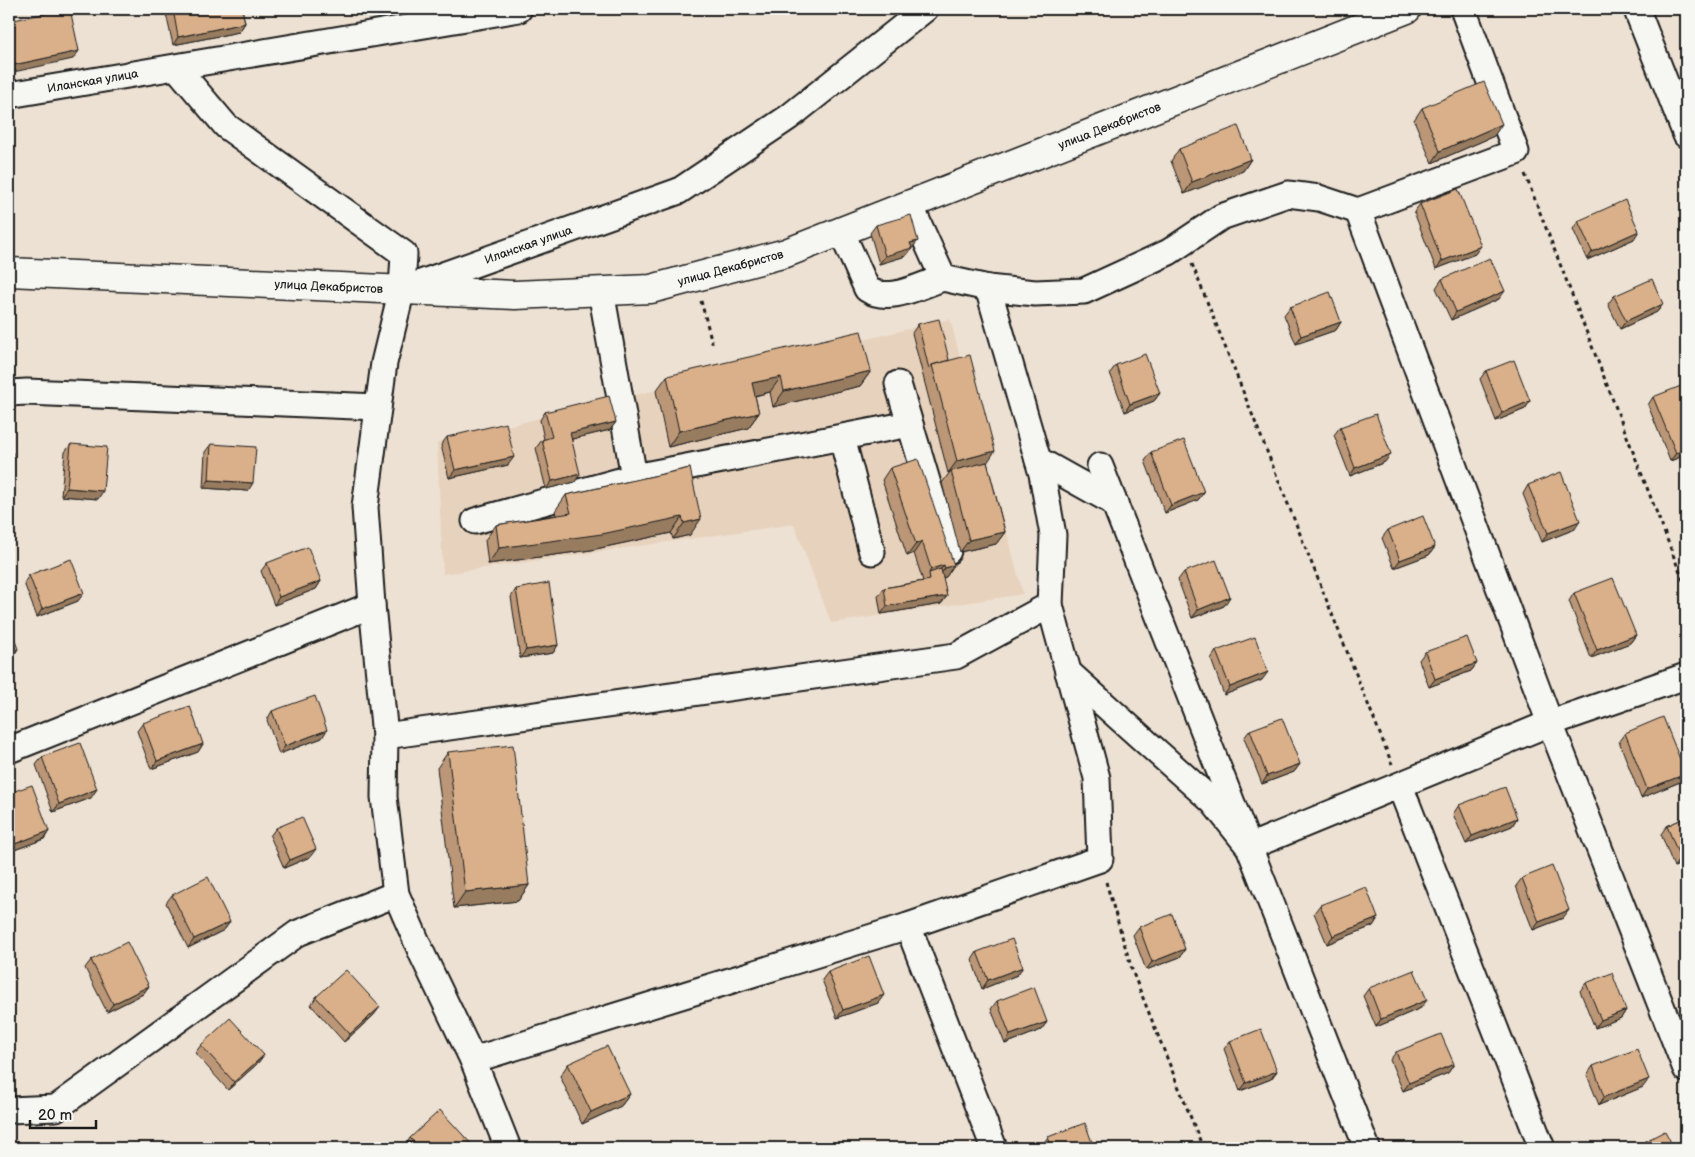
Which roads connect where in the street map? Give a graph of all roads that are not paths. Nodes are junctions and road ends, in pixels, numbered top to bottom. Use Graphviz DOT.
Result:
graph roads {
  1 [pos="519,9"];
  2 [pos="925,9"];
  3 [pos="1407,9"];
  4 [pos="1462,9"];
  5 [pos="1636,10"];
  6 [pos="176,67"];
  7 [pos="9,95"];
  8 [pos="1686,135"];
  9 [pos="910,205"];
  10 [pos="1358,211"];
  11 [pos="841,231"];
  12 [pos="9,272"];
  13 [pos="944,278"];
  14 [pos="988,288"];
  15 [pos="402,290"];
  16 [pos="601,291"];
  17 [pos="898,384"];
  18 [pos="9,393"];
  19 [pos="378,406"];
  20 [pos="910,424"];
  21 [pos="842,438"];
  22 [pos="1038,460"];
  23 [pos="1100,466"];
  24 [pos="634,478"];
  25 [pos="1115,502"];
  26 [pos="475,521"];
  27 [pos="872,552"];
  28 [pos="950,559"];
  29 [pos="372,605"];
  30 [pos="1050,605"];
  31 [pos="1068,672"];
  32 [pos="1686,676"];
  33 [pos="1550,722"];
  34 [pos="385,736"];
  35 [pos="9,750"];
  36 [pos="1400,786"];
  37 [pos="1249,847"];
  38 [pos="396,894"];
  39 [pos="908,926"];
  40 [pos="473,1060"];
  41 [pos="1686,1069"];
  42 [pos="9,1110"];
  43 [pos="508,1148"];
  44 [pos="994,1148"];
  45 [pos="1367,1148"];
  46 [pos="1542,1148"];
  1 -- 6 [label="street, Иланская улица"];
  2 -- 15 [label="street, Иланская улица"];
  3 -- 9 [label="main road, улица Декабристов"];
  4 -- 10 [label="street"];
  5 -- 8 [label="street"];
  6 -- 7 [label="street, Иланская улица"];
  6 -- 15 [label="street"];
  9 -- 11 [label="main road, улица Декабристов"];
  9 -- 13 [label="street"];
  10 -- 14 [label="street"];
  10 -- 33 [label="street"];
  11 -- 13 [label="street"];
  11 -- 16 [label="main road, улица Декабристов"];
  12 -- 15 [label="main road, улица Декабристов"];
  13 -- 14 [label="street"];
  14 -- 22 [label="street"];
  15 -- 16 [label="main road, улица Декабристов"];
  15 -- 19 [label="street"];
  16 -- 24 [label="street"];
  17 -- 20 [label="street"];
  18 -- 19 [label="street"];
  19 -- 29 [label="street"];
  20 -- 21 [label="street"];
  20 -- 28 [label="street"];
  21 -- 24 [label="street"];
  21 -- 27 [label="street"];
  22 -- 25 [label="street"];
  22 -- 30 [label="street"];
  23 -- 25 [label="street"];
  24 -- 26 [label="street"];
  25 -- 37 [label="street"];
  29 -- 34 [label="street"];
  29 -- 35 [label="street"];
  30 -- 31 [label="street"];
  30 -- 34 [label="street"];
  31 -- 37 [label="street"];
  31 -- 39 [label="street"];
  32 -- 33 [label="street"];
  33 -- 36 [label="street"];
  33 -- 41 [label="street"];
  34 -- 38 [label="street"];
  36 -- 37 [label="street"];
  36 -- 46 [label="street"];
  37 -- 45 [label="street"];
  38 -- 40 [label="street"];
  38 -- 42 [label="street"];
  39 -- 40 [label="street"];
  39 -- 44 [label="street"];
  40 -- 43 [label="street"];
}
